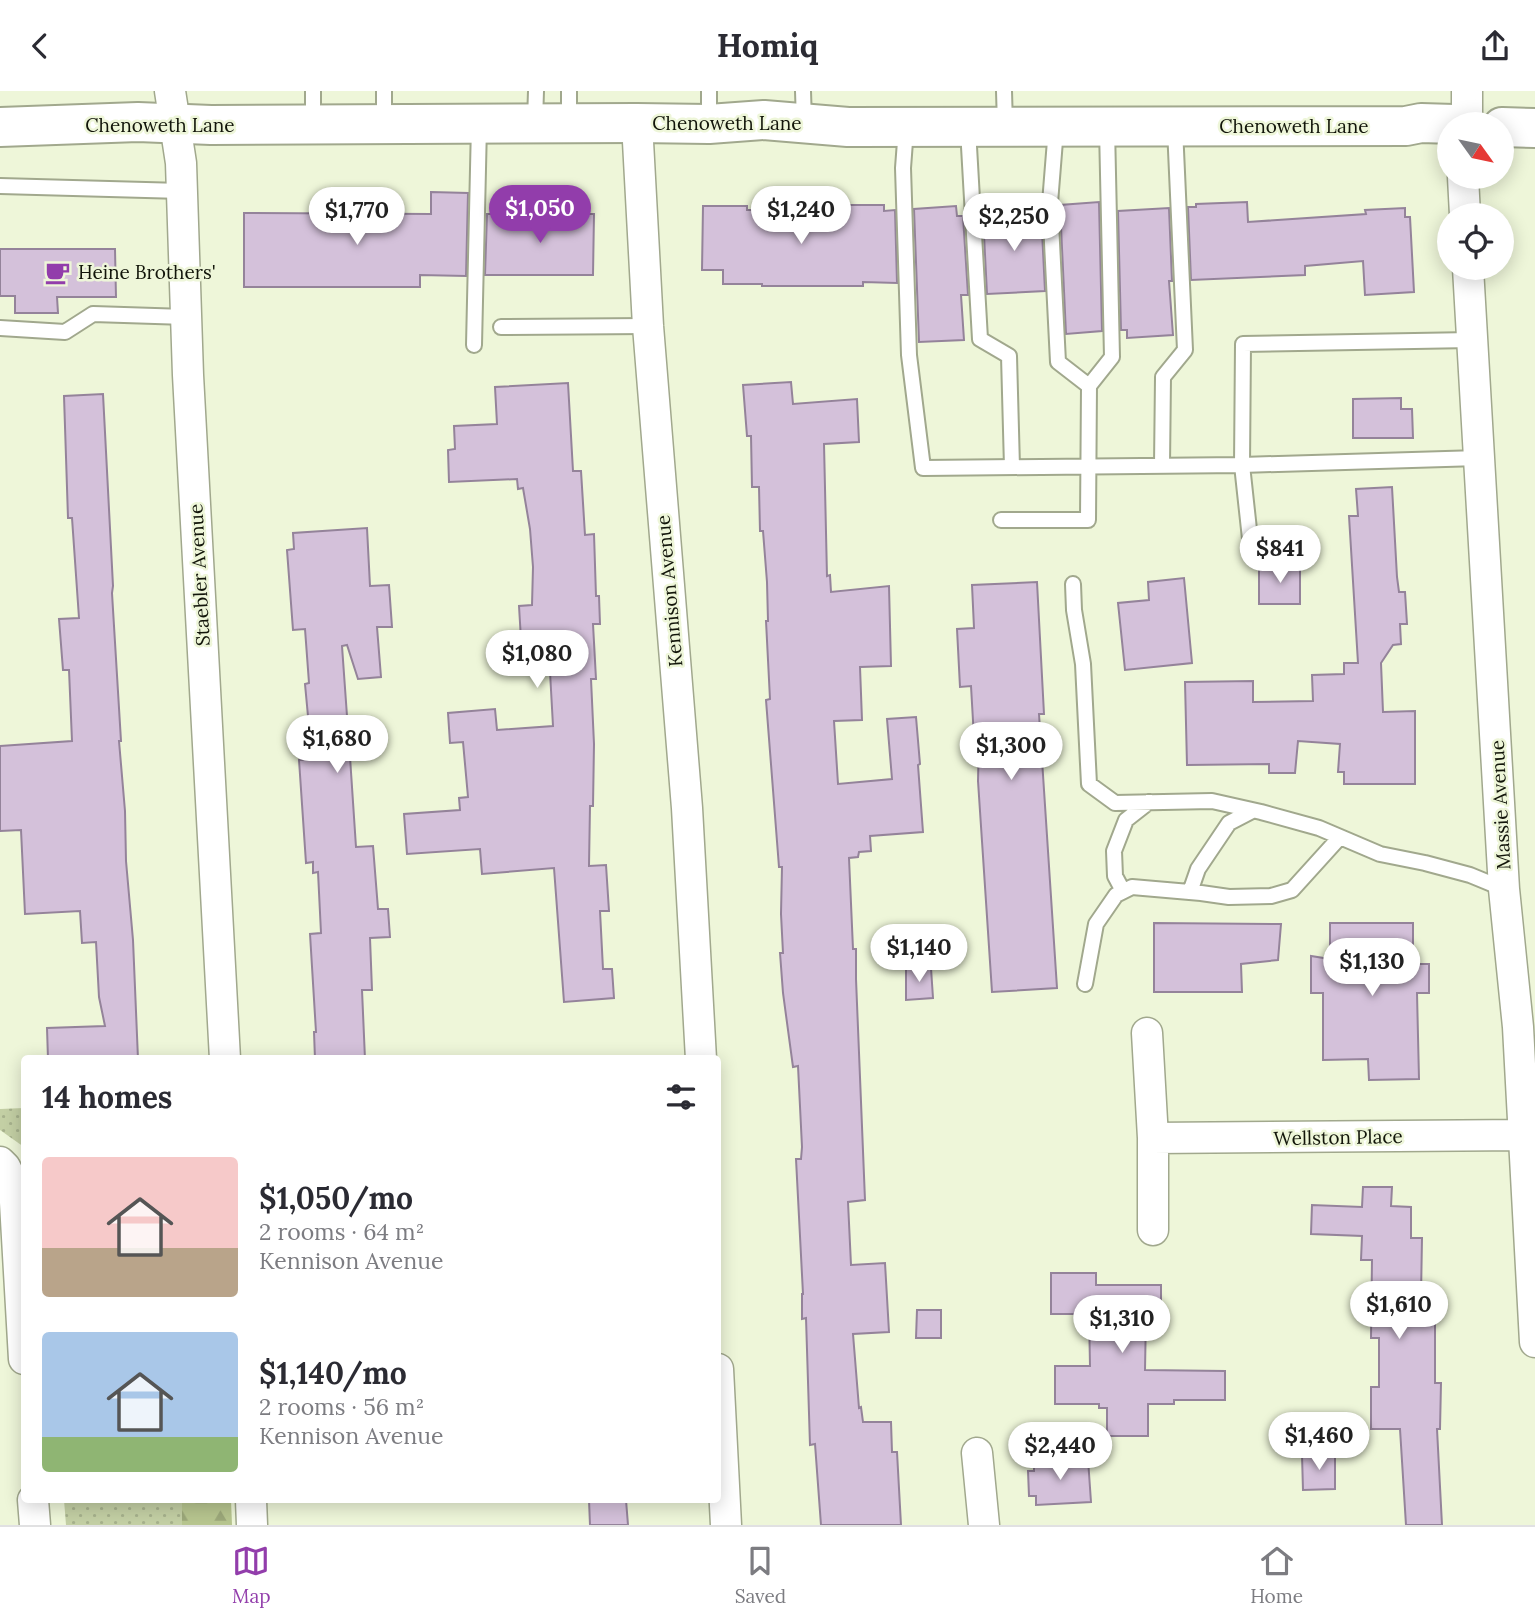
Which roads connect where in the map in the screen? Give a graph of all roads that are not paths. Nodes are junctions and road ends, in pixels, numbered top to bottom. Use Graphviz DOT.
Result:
graph roads {
  1 [pos="1466,91"];
  2 [pos="172,107"];
  3 [pos="552,107"];
  4 [pos="709,107"];
  5 [pos="803,107"];
  6 [pos="313,108"];
  7 [pos="384,108"];
  8 [pos="1467,112"];
  9 [pos="992,115"];
  10 [pos="637,123"];
  11 [pos="1437,123"];
  12 [pos="479,124"];
  13 [pos="1056,126"];
  14 [pos="1107,126"];
  15 [pos="1174,126"];
  16 [pos="0,127"];
  17 [pos="906,127"];
  18 [pos="1514,127"];
  19 [pos="1535,128"];
  20 [pos="0,186"];
  21 [pos="182,191"];
  22 [pos="1469,280"];
  23 [pos="186,317"];
  24 [pos="648,326"];
  25 [pos="501,327"];
  26 [pos="0,328"];
  27 [pos="1472,340"];
  28 [pos="474,345"];
  29 [pos="1089,386"];
  30 [pos="1479,458"];
  31 [pos="1162,465"];
  32 [pos="1242,465"];
  33 [pos="1087,466"];
  34 [pos="1012,467"];
  35 [pos="1001,520"];
  36 [pos="1251,548"];
  37 [pos="1073,584"];
  38 [pos="1149,802"];
  39 [pos="1252,811"];
  40 [pos="1339,837"];
  41 [pos="1504,889"];
  42 [pos="1124,891"];
  43 [pos="1190,892"];
  44 [pos="1085,985"];
  45 [pos="1526,1027"];
  46 [pos="1147,1033"];
  47 [pos="225,1055"];
  48 [pos="701,1055"];
  49 [pos="1524,1135"];
  50 [pos="1153,1138"];
  51 [pos="0,1162"];
  52 [pos="1153,1230"];
  53 [pos="21,1307"];
  54 [pos="1535,1342"];
  55 [pos="721,1428"];
  56 [pos="977,1453"];
  57 [pos="33,1503"];
  58 [pos="251,1503"];
  59 [pos="35,1525"];
  60 [pos="252,1525"];
  61 [pos="726,1525"];
  62 [pos="984,1525"];
  1 -- 8 [label="street"];
  2 -- 6 [label="main road, Chenoweth Lane"];
  2 -- 16 [label="main road, Chenoweth Lane"];
  2 -- 21 [label="street, Staebler Avenue"];
  3 -- 10 [label="main road, Chenoweth Lane"];
  3 -- 12 [label="main road, Chenoweth Lane"];
  4 -- 5 [label="main road, Chenoweth Lane"];
  4 -- 10 [label="main road, Chenoweth Lane"];
  5 -- 17 [label="main road, Chenoweth Lane"];
  6 -- 7 [label="main road, Chenoweth Lane"];
  7 -- 12 [label="main road, Chenoweth Lane"];
  9 -- 13 [label="main road, Chenoweth Lane"];
  9 -- 17 [label="main road, Chenoweth Lane"];
  9 -- 34 [label="lane"];
  10 -- 24 [label="street, Kennison Avenue"];
  11 -- 15 [label="main road, Chenoweth Lane"];
  12 -- 28 [label="lane"];
  13 -- 14 [label="main road, Chenoweth Lane"];
  13 -- 29 [label="lane"];
  14 -- 15 [label="main road, Chenoweth Lane"];
  14 -- 29 [label="lane"];
  15 -- 31 [label="lane"];
  17 -- 34 [label="lane"];
  18 -- 19 [label="main road"];
  20 -- 21 [label="lane"];
  21 -- 23 [label="street, Staebler Avenue"];
  22 -- 27 [label="street, Massie Avenue"];
  23 -- 26 [label="lane"];
  23 -- 47 [label="street, Staebler Avenue"];
  24 -- 25 [label="lane"];
  24 -- 48 [label="street, Kennison Avenue"];
  27 -- 30 [label="street, Massie Avenue"];
  27 -- 32 [label="lane"];
  29 -- 33 [label="lane"];
  30 -- 32 [label="lane"];
  30 -- 41 [label="street, Massie Avenue"];
  31 -- 32 [label="lane"];
  31 -- 33 [label="lane"];
  32 -- 36 [label="lane"];
  33 -- 34 [label="lane"];
  33 -- 35 [label="lane"];
  37 -- 38 [label="lane"];
  38 -- 39 [label="lane"];
  38 -- 42 [label="lane"];
  39 -- 40 [label="lane"];
  39 -- 43 [label="lane"];
  40 -- 41 [label="lane"];
  40 -- 43 [label="lane"];
  41 -- 45 [label="street, Massie Avenue"];
  42 -- 43 [label="lane"];
  42 -- 44 [label="lane"];
  45 -- 49 [label="street, Massie Avenue"];
  46 -- 50 [label="street"];
  49 -- 50 [label="street, Wellston Place"];
  49 -- 54 [label="street, Massie Avenue"];
  50 -- 52 [label="street"];
  51 -- 53 [label="street"];
  55 -- 61 [label="street"];
  56 -- 62 [label="street"];
  57 -- 59 [label="street"];
  58 -- 60 [label="street"];
}
